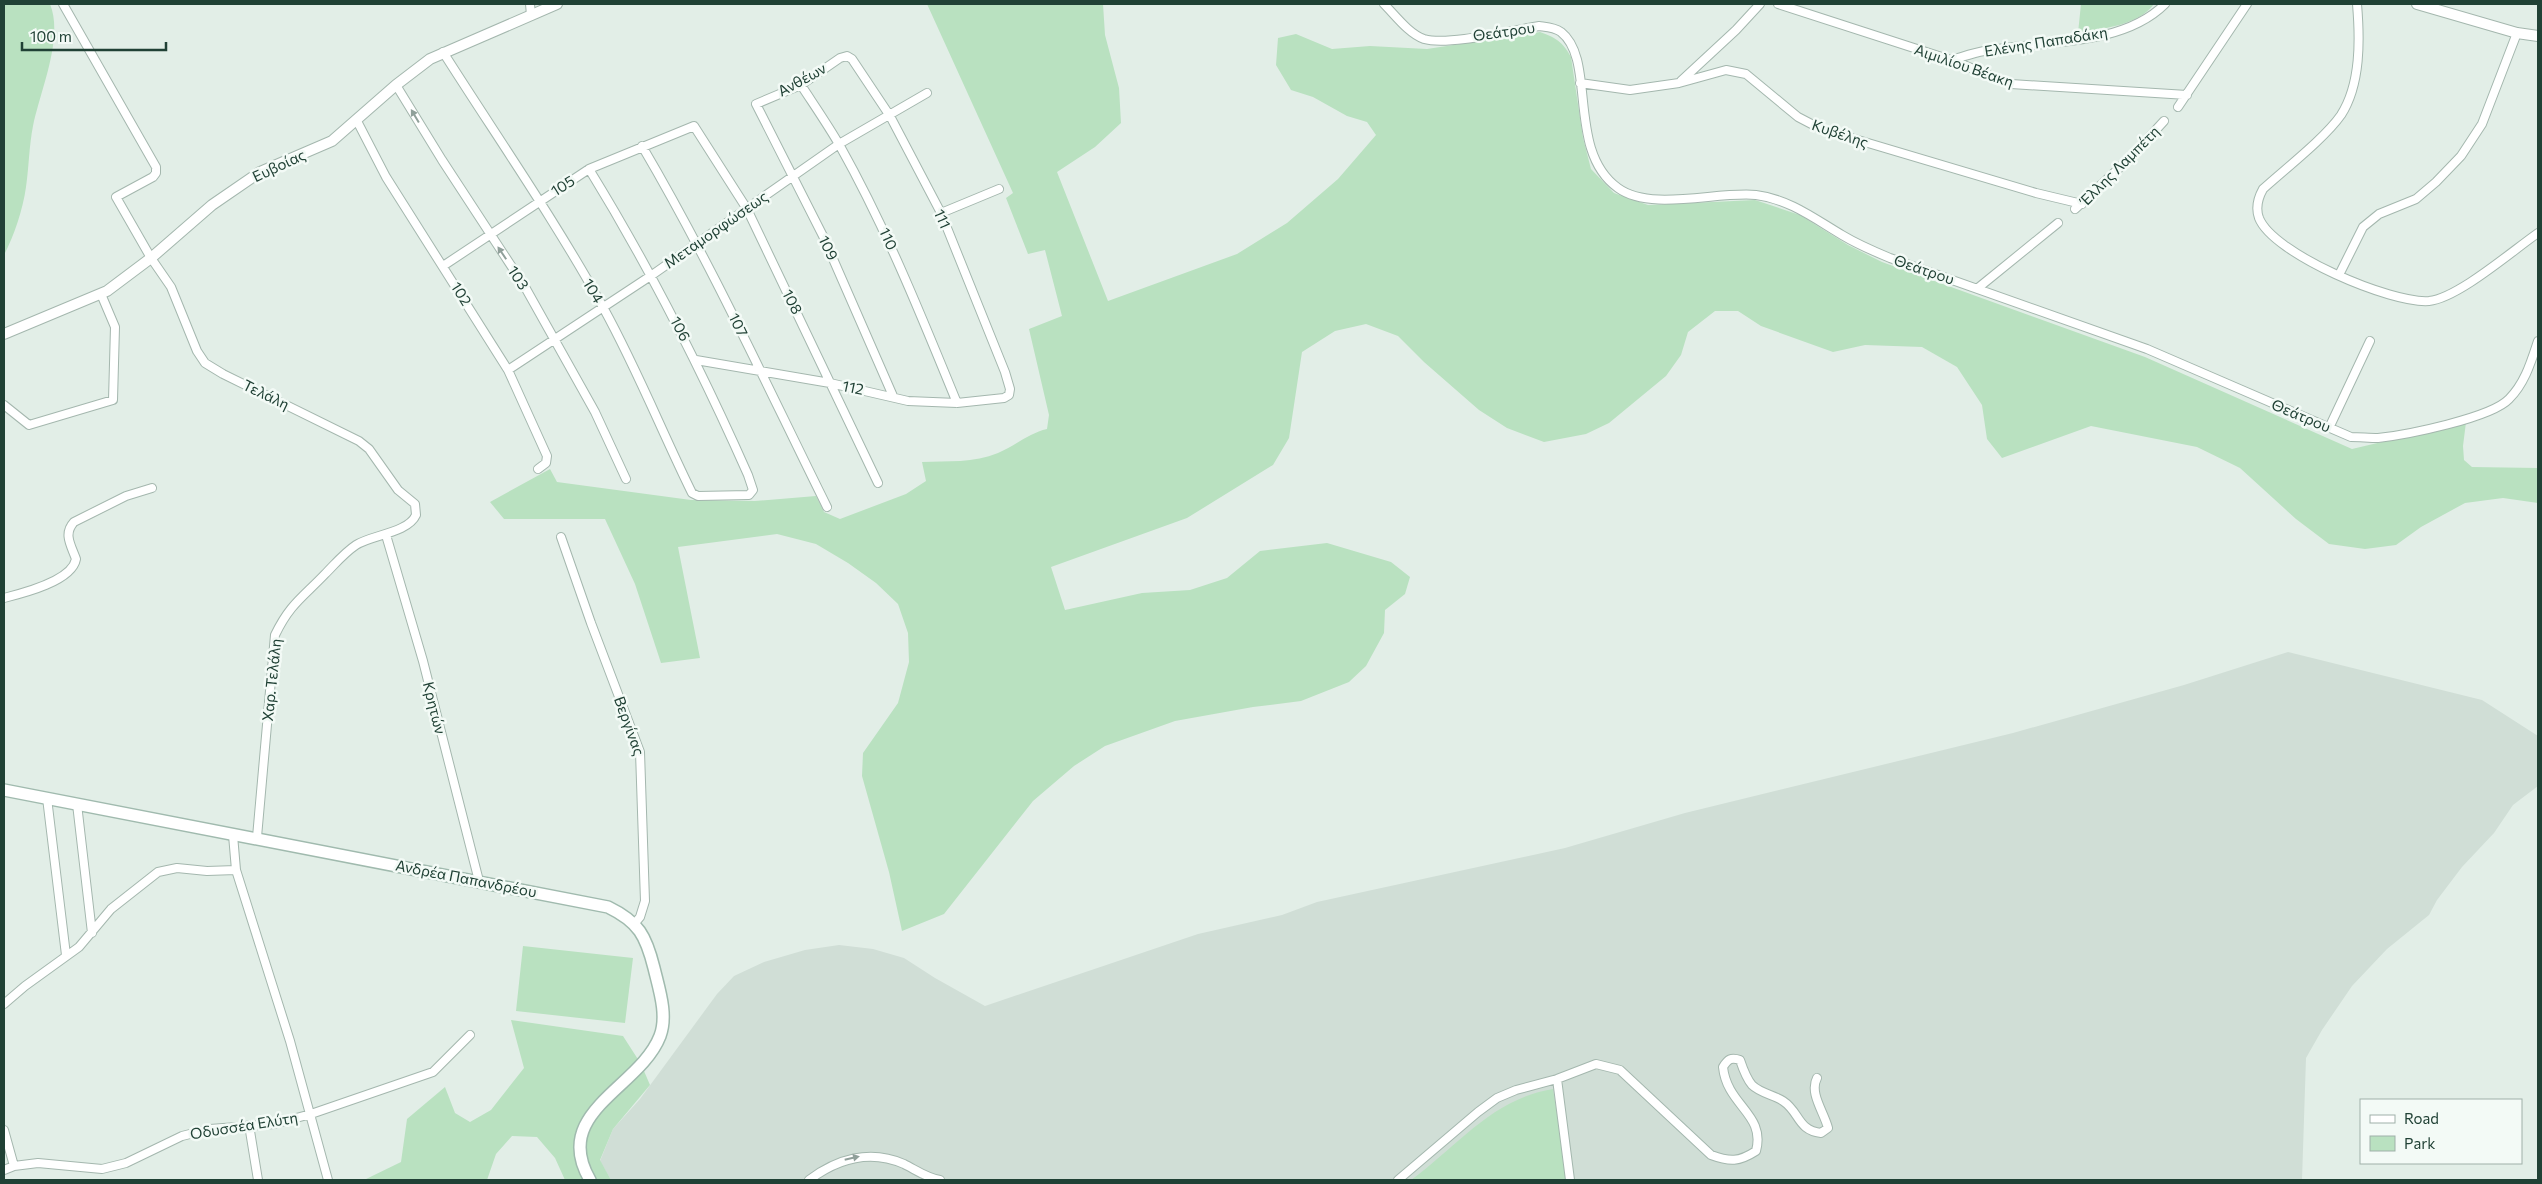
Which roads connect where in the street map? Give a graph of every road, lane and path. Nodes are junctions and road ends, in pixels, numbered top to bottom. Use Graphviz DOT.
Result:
graph roads {
  1 [pos="63,4"];
  2 [pos="530,4"];
  3 [pos="557,4"];
  4 [pos="1384,4"];
  5 [pos="1760,4"];
  6 [pos="1778,4"];
  7 [pos="2165,4"];
  8 [pos="2247,4"];
  9 [pos="2357,4"];
  10 [pos="2417,4"];
  11 [pos="531,15"];
  12 [pos="2517,33"];
  13 [pos="2538,36"];
  14 [pos="442,52"];
  15 [pos="847,56"];
  16 [pos="1951,60"];
  17 [pos="1580,83"];
  18 [pos="1679,83"];
  19 [pos="396,85"];
  20 [pos="801,85"];
  21 [pos="927,92"];
  22 [pos="2187,95"];
  23 [pos="756,104"];
  24 [pos="2178,106"];
  25 [pos="890,116"];
  26 [pos="357,121"];
  27 [pos="2164,121"];
  28 [pos="694,126"];
  29 [pos="839,144"];
  30 [pos="642,146"];
  31 [pos="589,170"];
  32 [pos="792,176"];
  33 [pos="1000,189"];
  34 [pos="540,201"];
  35 [pos="2082,204"];
  36 [pos="747,209"];
  37 [pos="2075,209"];
  38 [pos="941,214"];
  39 [pos="2058,223"];
  40 [pos="2538,233"];
  41 [pos="490,235"];
  42 [pos="696,245"];
  43 [pos="151,258"];
  44 [pos="443,266"];
  45 [pos="652,275"];
  46 [pos="2339,275"];
  47 [pos="1978,288"];
  48 [pos="101,294"];
  49 [pos="603,307"];
  50 [pos="4,334"];
  51 [pos="554,340"];
  52 [pos="2370,341"];
  53 [pos="2538,341"];
  54 [pos="696,360"];
  55 [pos="508,370"];
  56 [pos="759,371"];
  57 [pos="830,383"];
  58 [pos="1009,395"];
  59 [pos="894,396"];
  60 [pos="957,403"];
  61 [pos="4,405"];
  62 [pos="2329,428"];
  63 [pos="538,469"];
  64 [pos="626,479"];
  65 [pos="878,484"];
  66 [pos="152,488"];
  67 [pos="749,495"];
  68 [pos="415,504"];
  69 [pos="827,507"];
  70 [pos="386,535"];
  71 [pos="561,536"];
  72 [pos="4,598"];
  73 [pos="4,790"];
  74 [pos="47,798"];
  75 [pos="77,804"];
  76 [pos="233,835"];
  77 [pos="257,838"];
  78 [pos="236,870"];
  79 [pos="479,881"];
  80 [pos="635,923"];
  81 [pos="92,933"];
  82 [pos="66,955"];
  83 [pos="4,1004"];
  84 [pos="470,1035"];
  85 [pos="1817,1078"];
  86 [pos="1557,1079"];
  87 [pos="312,1114"];
  88 [pos="249,1125"];
  89 [pos="4,1130"];
  90 [pos="14,1166"];
  91 [pos="4,1170"];
  92 [pos="258,1180"];
  93 [pos="328,1180"];
  94 [pos="590,1180"];
  95 [pos="809,1180"];
  96 [pos="940,1180"];
  97 [pos="1398,1180"];
  98 [pos="1570,1180"];
  1 -- 43 [label="street, Τελάλη"];
  2 -- 11 [label="street"];
  3 -- 11 [label="street, Ευβοίας"];
  4 -- 17 [label="street, Θεάτρου"];
  5 -- 18 [label="street"];
  6 -- 16 [label="street, Αιμιλίου Βέακη"];
  7 -- 16 [label="street, Ελένης Παπαδάκη"];
  8 -- 22 [label="street"];
  9 -- 46 [label="street"];
  10 -- 12 [label="street"];
  11 -- 14 [label="street, Ευβοίας"];
  12 -- 13 [label="street"];
  12 -- 46 [label="street"];
  14 -- 19 [label="street, Ευβοίας"];
  14 -- 34 [label="street, 104"];
  15 -- 20 [label="street, Ανθέων"];
  15 -- 25 [label="street, 111"];
  16 -- 22 [label="street, Αιμιλίου Βέακη"];
  17 -- 18 [label="street, Κυβέλης"];
  17 -- 47 [label="street, Θεάτρου"];
  18 -- 35 [label="street, Κυβέλης"];
  19 -- 26 [label="street, Ευβοίας"];
  41 -- 19 [label="street, 103, one-way"];
  20 -- 23 [label="street, Ανθέων"];
  20 -- 29 [label="street, 110"];
  21 -- 25 [label="street, Μεταμορφώσεως"];
  22 -- 24 [label="street"];
  23 -- 32 [label="street, 109"];
  25 -- 29 [label="street, Μεταμορφώσεως"];
  25 -- 38 [label="street, 111"];
  26 -- 43 [label="street, Ευβοίας"];
  26 -- 44 [label="street, 102"];
  27 -- 35 [label="street, Έλλης Λαμπέτη"];
  28 -- 30 [label="street, 105"];
  28 -- 36 [label="street, 108"];
  29 -- 32 [label="street, Μεταμορφώσεως"];
  29 -- 60 [label="street, 110"];
  30 -- 31 [label="street, 105"];
  30 -- 42 [label="street, 107"];
  31 -- 34 [label="street, 105"];
  31 -- 45 [label="street, 106"];
  32 -- 36 [label="street, Μεταμορφώσεως"];
  32 -- 59 [label="street, 109"];
  33 -- 38 [label="street"];
  34 -- 41 [label="street, 105"];
  34 -- 49 [label="street, 104"];
  35 -- 37 [label="street, Έλλης Λαμπέτη"];
  36 -- 42 [label="street, Μεταμορφώσεως"];
  36 -- 57 [label="street, 108"];
  38 -- 58 [label="street, 111"];
  39 -- 47 [label="street"];
  40 -- 46 [label="street"];
  41 -- 44 [label="street, 105"];
  51 -- 41 [label="street, 103, one-way"];
  42 -- 45 [label="street, Μεταμορφώσεως"];
  42 -- 56 [label="street, 107"];
  43 -- 48 [label="street, Ευβοίας"];
  43 -- 68 [label="street, Τελάλη"];
  44 -- 55 [label="street, 102"];
  45 -- 49 [label="street, Μεταμορφώσεως"];
  45 -- 54 [label="street, 106"];
  47 -- 62 [label="street, Θεάτρου"];
  48 -- 50 [label="street, Ευβοίας"];
  48 -- 61 [label="street"];
  49 -- 51 [label="street, Μεταμορφώσεως"];
  49 -- 67 [label="street, 104"];
  51 -- 55 [label="street, Μεταμορφώσεως"];
  51 -- 64 [label="street, 103"];
  52 -- 62 [label="street"];
  53 -- 62 [label="street, Θεάτρου"];
  54 -- 56 [label="street, 112"];
  54 -- 67 [label="street, 106"];
  55 -- 63 [label="street, 102"];
  56 -- 57 [label="street, 112"];
  56 -- 69 [label="street, 107"];
  57 -- 59 [label="street, 112"];
  57 -- 65 [label="street, 108"];
  58 -- 60 [label="street, 112"];
  59 -- 60 [label="street, 112"];
  66 -- 72 [label="street"];
  68 -- 70 [label="street, Χαρ. Τελάλη"];
  70 -- 77 [label="street, Χαρ. Τελάλη"];
  70 -- 79 [label="street, Κρητών"];
  71 -- 80 [label="street, Βεργίνας"];
  73 -- 74 [label="main road, Ανδρέα Παπανδρέου"];
  74 -- 75 [label="main road, Ανδρέα Παπανδρέου"];
  74 -- 82 [label="street"];
  75 -- 76 [label="main road, Ανδρέα Παπανδρέου"];
  75 -- 81 [label="street"];
  76 -- 77 [label="main road, Ανδρέα Παπανδρέου"];
  76 -- 78 [label="street"];
  77 -- 79 [label="main road, Ανδρέα Παπανδρέου"];
  78 -- 81 [label="street"];
  78 -- 87 [label="street"];
  79 -- 80 [label="main road, Ανδρέα Παπανδρέου"];
  80 -- 94 [label="main road, Ανδρέα Παπανδρέου"];
  81 -- 82 [label="street"];
  82 -- 83 [label="street"];
  84 -- 87 [label="street, Οδυσσέα Ελύτη"];
  85 -- 86 [label="street"];
  86 -- 97 [label="street"];
  86 -- 98 [label="street"];
  87 -- 88 [label="street, Οδυσσέα Ελύτη"];
  87 -- 93 [label="street"];
  88 -- 90 [label="street, Οδυσσέα Ελύτη"];
  88 -- 92 [label="street"];
  89 -- 90 [label="street"];
  90 -- 91 [label="street, Οδυσσέα Ελύτη"];
  95 -- 96 [label="street, one-way"];
}
